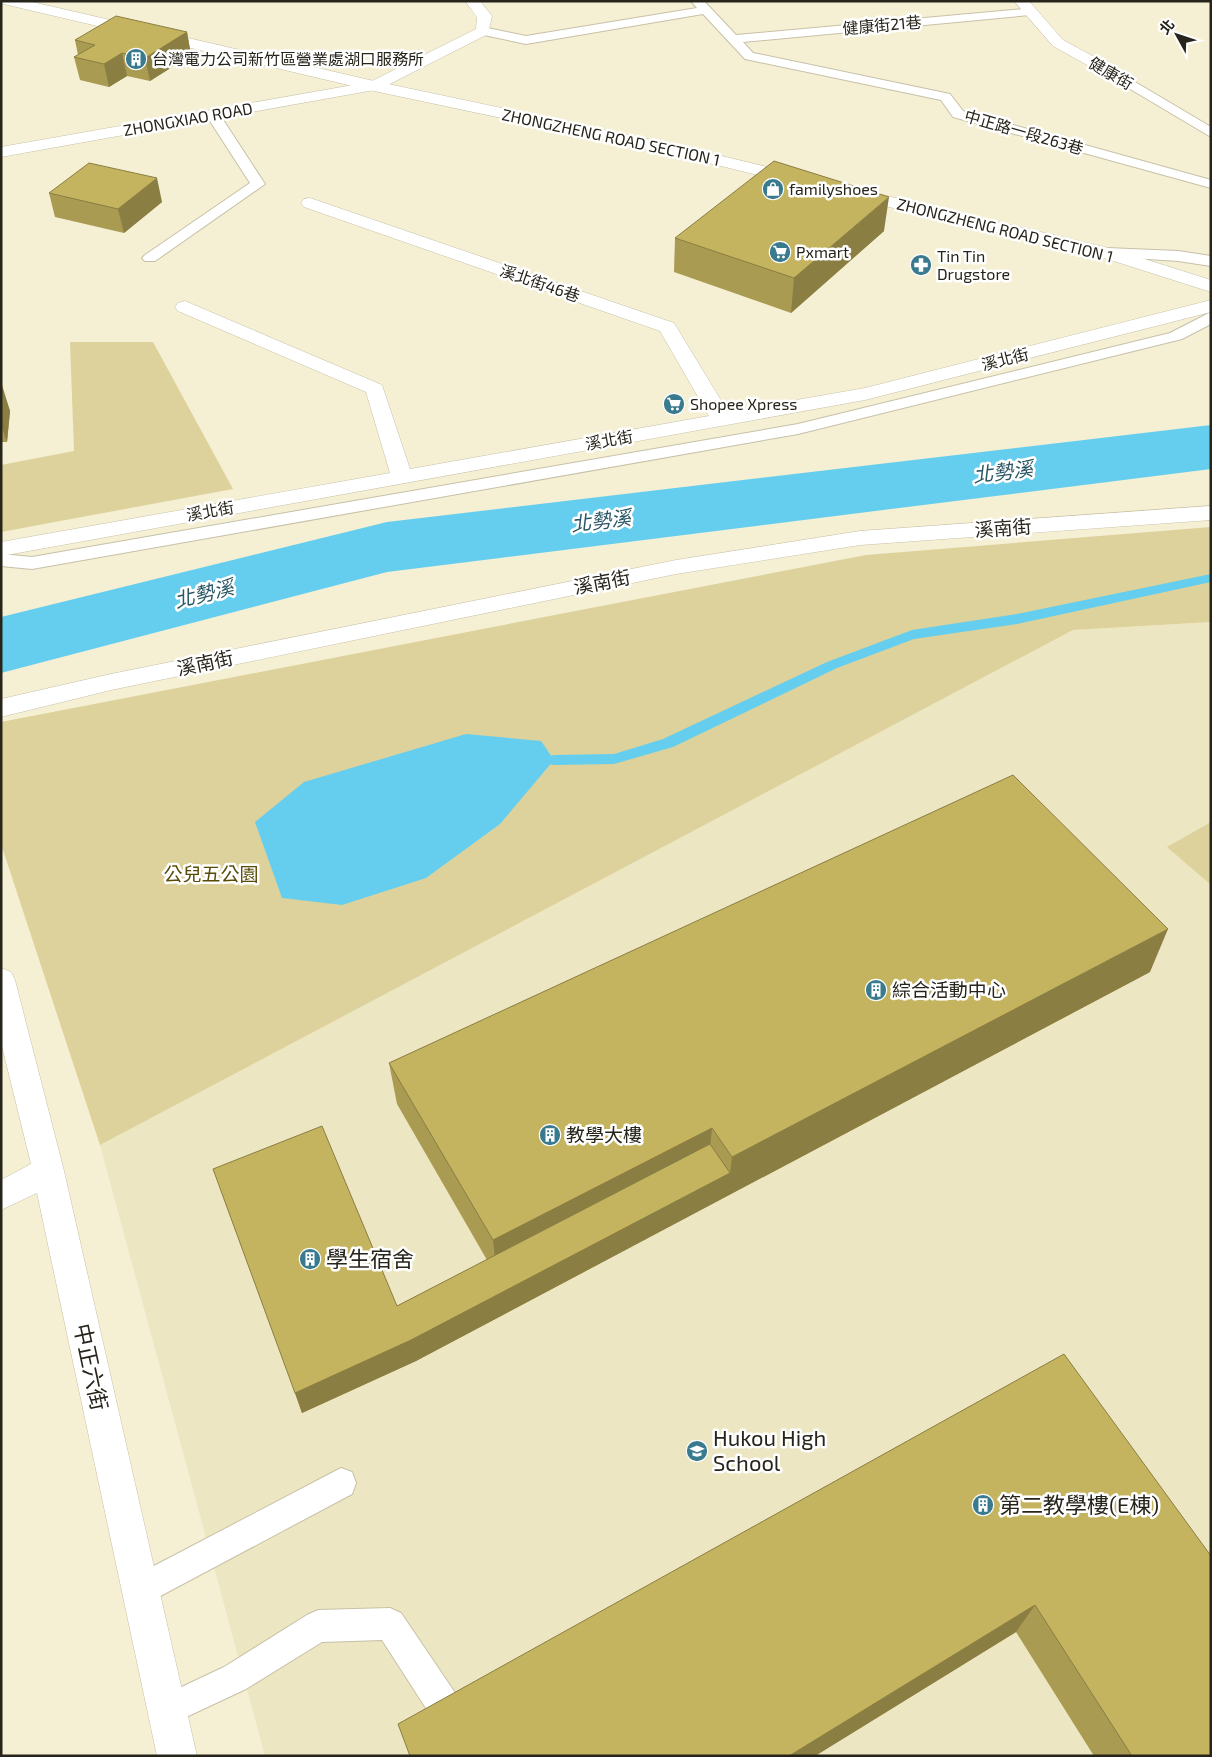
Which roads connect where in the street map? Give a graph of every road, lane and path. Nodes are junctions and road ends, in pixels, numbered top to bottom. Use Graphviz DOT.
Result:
graph roads {
  1 [pos="8,1"];
  2 [pos="472,1"];
  3 [pos="697,1"];
  4 [pos="1026,6"];
  5 [pos="706,10"];
  6 [pos="484,31"];
  7 [pos="733,39"];
  8 [pos="1120,78"];
  9 [pos="374,86"];
  10 [pos="213,115"];
  11 [pos="1211,133"];
  12 [pos="1,152"];
  13 [pos="1209,182"];
  14 [pos="820,185"];
  15 [pos="839,189"];
  16 [pos="310,203"];
  17 [pos="1107,254"];
  18 [pos="150,258"];
  19 [pos="1211,261"];
  20 [pos="1211,286"];
  21 [pos="1211,306"];
  22 [pos="185,307"];
  23 [pos="1211,317"];
  24 [pos="722,420"];
  25 [pos="402,477"];
  26 [pos="1211,513"];
  27 [pos="1,549"];
  28 [pos="1,560"];
  29 [pos="1,708"];
  30 [pos="1,980"];
  31 [pos="48,1171"];
  32 [pos="1,1196"];
  33 [pos="341,1482"];
  34 [pos="140,1590"];
  35 [pos="167,1710"];
  36 [pos="454,1721"];
  37 [pos="177,1756"];
  1 -- 9 [label="street, ZHONGZHENG ROAD SECTION 1"];
  2 -- 6 [label="street"];
  3 -- 5 [label="lane, 中正路一段263巷"];
  4 -- 7 [label="lane, 健康街21巷"];
  4 -- 8 [label="street, 健康街"];
  5 -- 6 [label="lane"];
  5 -- 7 [label="lane, 中正路一段263巷"];
  6 -- 9 [label="street"];
  7 -- 13 [label="lane, 中正路一段263巷"];
  8 -- 11 [label="lane, 健康街"];
  9 -- 10 [label="street, ZHONGXIAO ROAD"];
  9 -- 14 [label="street, ZHONGZHENG ROAD SECTION 1"];
  10 -- 12 [label="street, ZHONGXIAO ROAD"];
  10 -- 18 [label="lane"];
  15 -- 17 [label="street, ZHONGZHENG ROAD SECTION 1"];
  16 -- 24 [label="street, 溪北街46巷"];
  17 -- 19 [label="lane"];
  17 -- 20 [label="street, ZHONGZHENG ROAD SECTION 1"];
  21 -- 24 [label="street, 溪北街"];
  22 -- 25 [label="street"];
  23 -- 28 [label="lane"];
  24 -- 25 [label="street, 溪北街"];
  25 -- 27 [label="street, 溪北街"];
  26 -- 29 [label="street, 溪南街"];
  30 -- 31 [label="street, 中正六街"];
  31 -- 32 [label="street"];
  31 -- 34 [label="street, 中正六街"];
  33 -- 34 [label="lane"];
  34 -- 35 [label="street, 中正六街"];
  35 -- 36 [label="lane"];
  35 -- 37 [label="street, 中正六街"];
}
